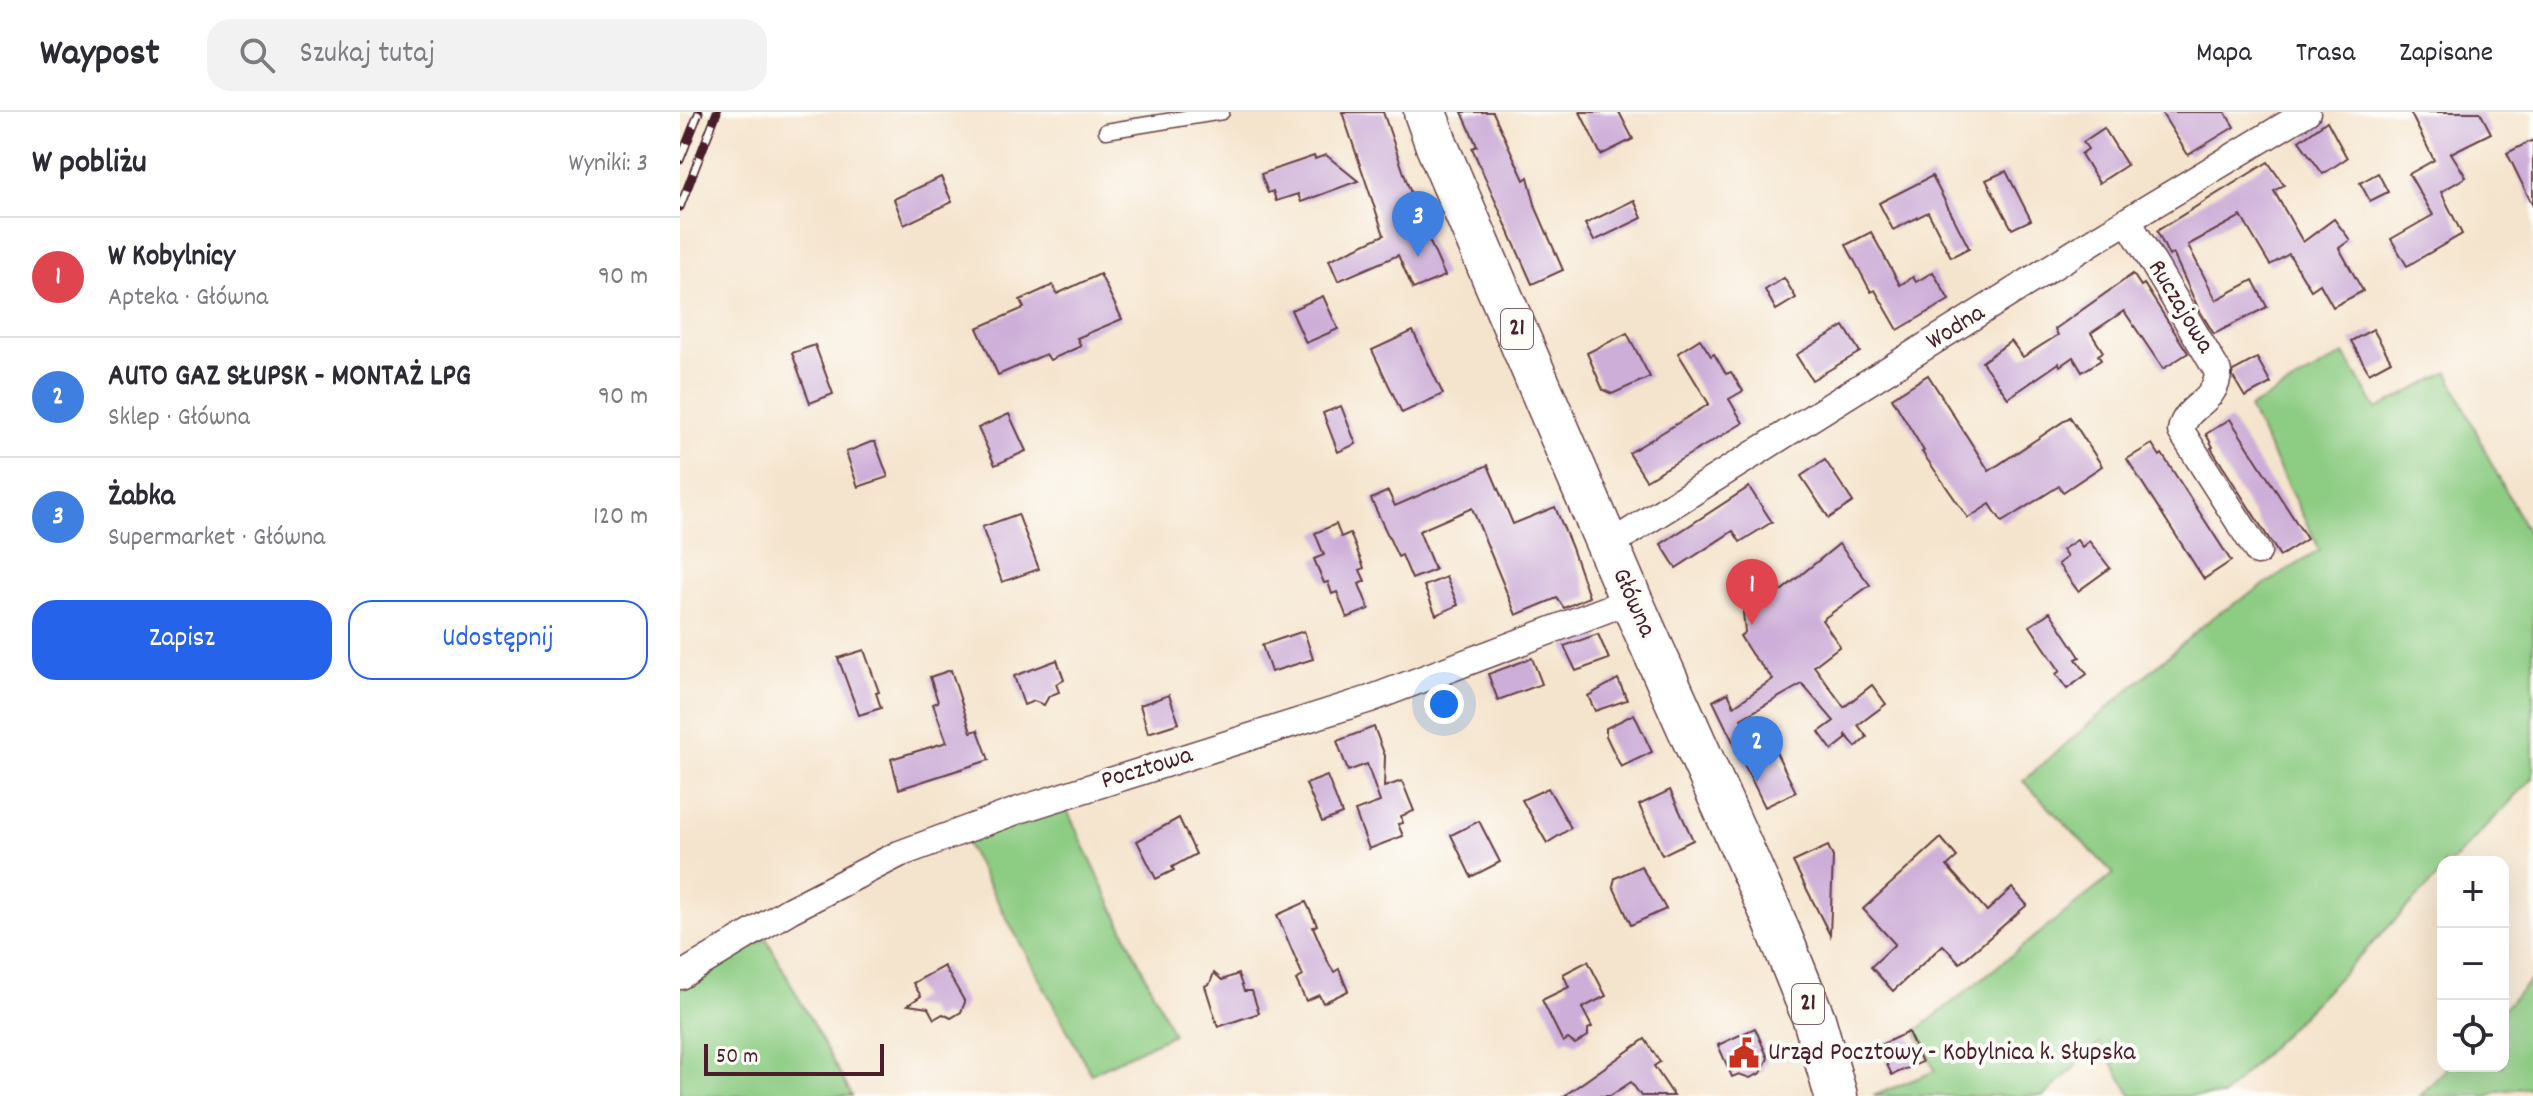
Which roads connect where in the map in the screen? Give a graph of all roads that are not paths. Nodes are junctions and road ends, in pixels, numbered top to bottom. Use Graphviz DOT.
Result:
graph roads {
  1 [pos="1222,112"];
  2 [pos="1425,112"];
  3 [pos="2307,112"];
  4 [pos="1106,131"];
  5 [pos="2128,221"];
  6 [pos="1607,546"];
  7 [pos="2258,552"];
  8 [pos="1631,600"];
  9 [pos="680,976"];
  10 [pos="1836,1096"];
  1 -- 4 [label="lane"];
  2 -- 6 [label="main road, Główna / 21"];
  3 -- 5 [label="street, Wodna"];
  5 -- 6 [label="street, Wodna"];
  5 -- 7 [label="street, Ruczajowa"];
  6 -- 8 [label="main road, Główna / 21"];
  8 -- 9 [label="street, Pocztowa"];
  8 -- 10 [label="main road, Główna / 21"];
}
